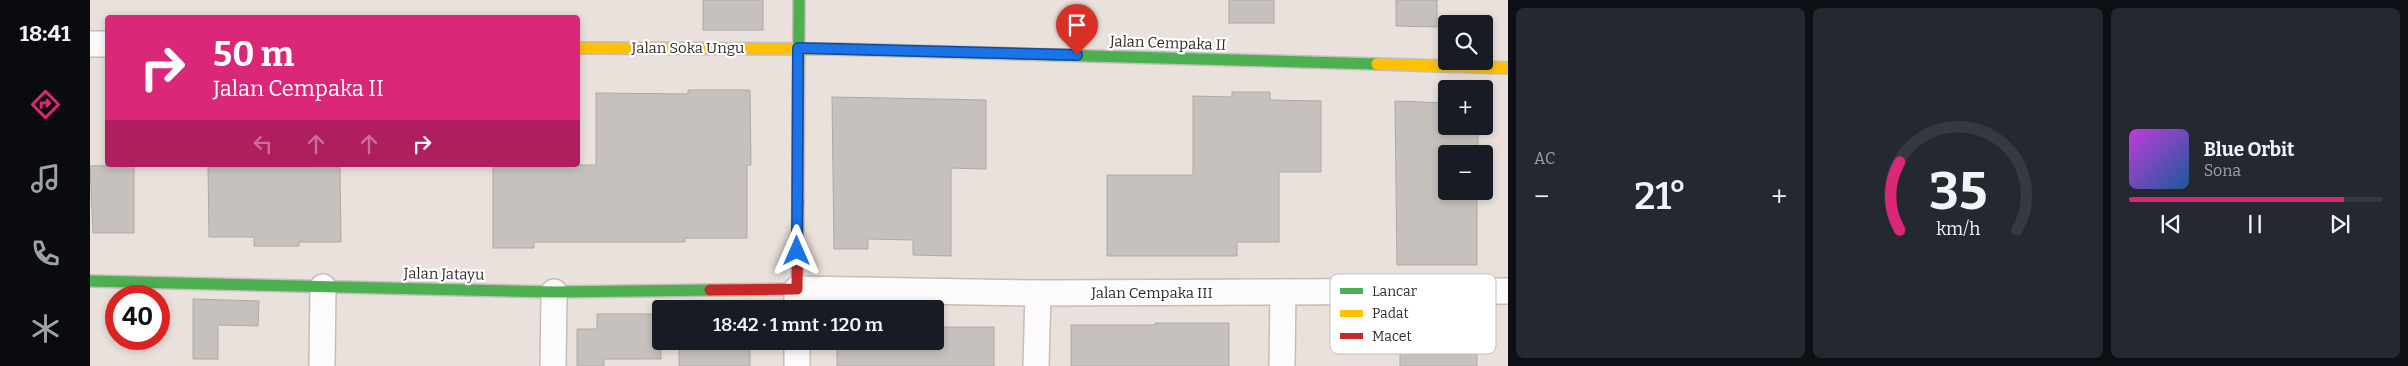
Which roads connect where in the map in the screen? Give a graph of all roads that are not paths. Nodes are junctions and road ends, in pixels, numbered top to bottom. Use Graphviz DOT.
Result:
graph roads {
  1 [pos="798,0"];
  2 [pos="90,44"];
  3 [pos="105,44"];
  4 [pos="580,48"];
  5 [pos="798,48"];
  6 [pos="1508,68"];
  7 [pos="90,281"];
  8 [pos="323,286"];
  9 [pos="554,292"];
  10 [pos="1282,292"];
  11 [pos="1330,292"];
  12 [pos="1038,293"];
  13 [pos="797,299"];
  14 [pos="797,350"];
  15 [pos="322,366"];
  16 [pos="553,366"];
  17 [pos="797,366"];
  18 [pos="1036,366"];
  19 [pos="1282,366"];
  1 -- 5 [label="street"];
  2 -- 3 [label="street"];
  4 -- 5 [label="street, Jalan Soka Ungu"];
  5 -- 6 [label="street, Jalan Cempaka II"];
  5 -- 13 [label="street"];
  7 -- 8 [label="street, Jalan Jatayu"];
  8 -- 9 [label="street, Jalan Jatayu"];
  8 -- 15 [label="street"];
  9 -- 13 [label="street, Jalan Jatayu"];
  9 -- 16 [label="street"];
  10 -- 11 [label="street, Jalan Cempaka III"];
  10 -- 12 [label="street, Jalan Cempaka III"];
  10 -- 19 [label="street"];
  12 -- 13 [label="street, Jalan Cempaka III"];
  12 -- 18 [label="street"];
  14 -- 17 [label="street"];
}
